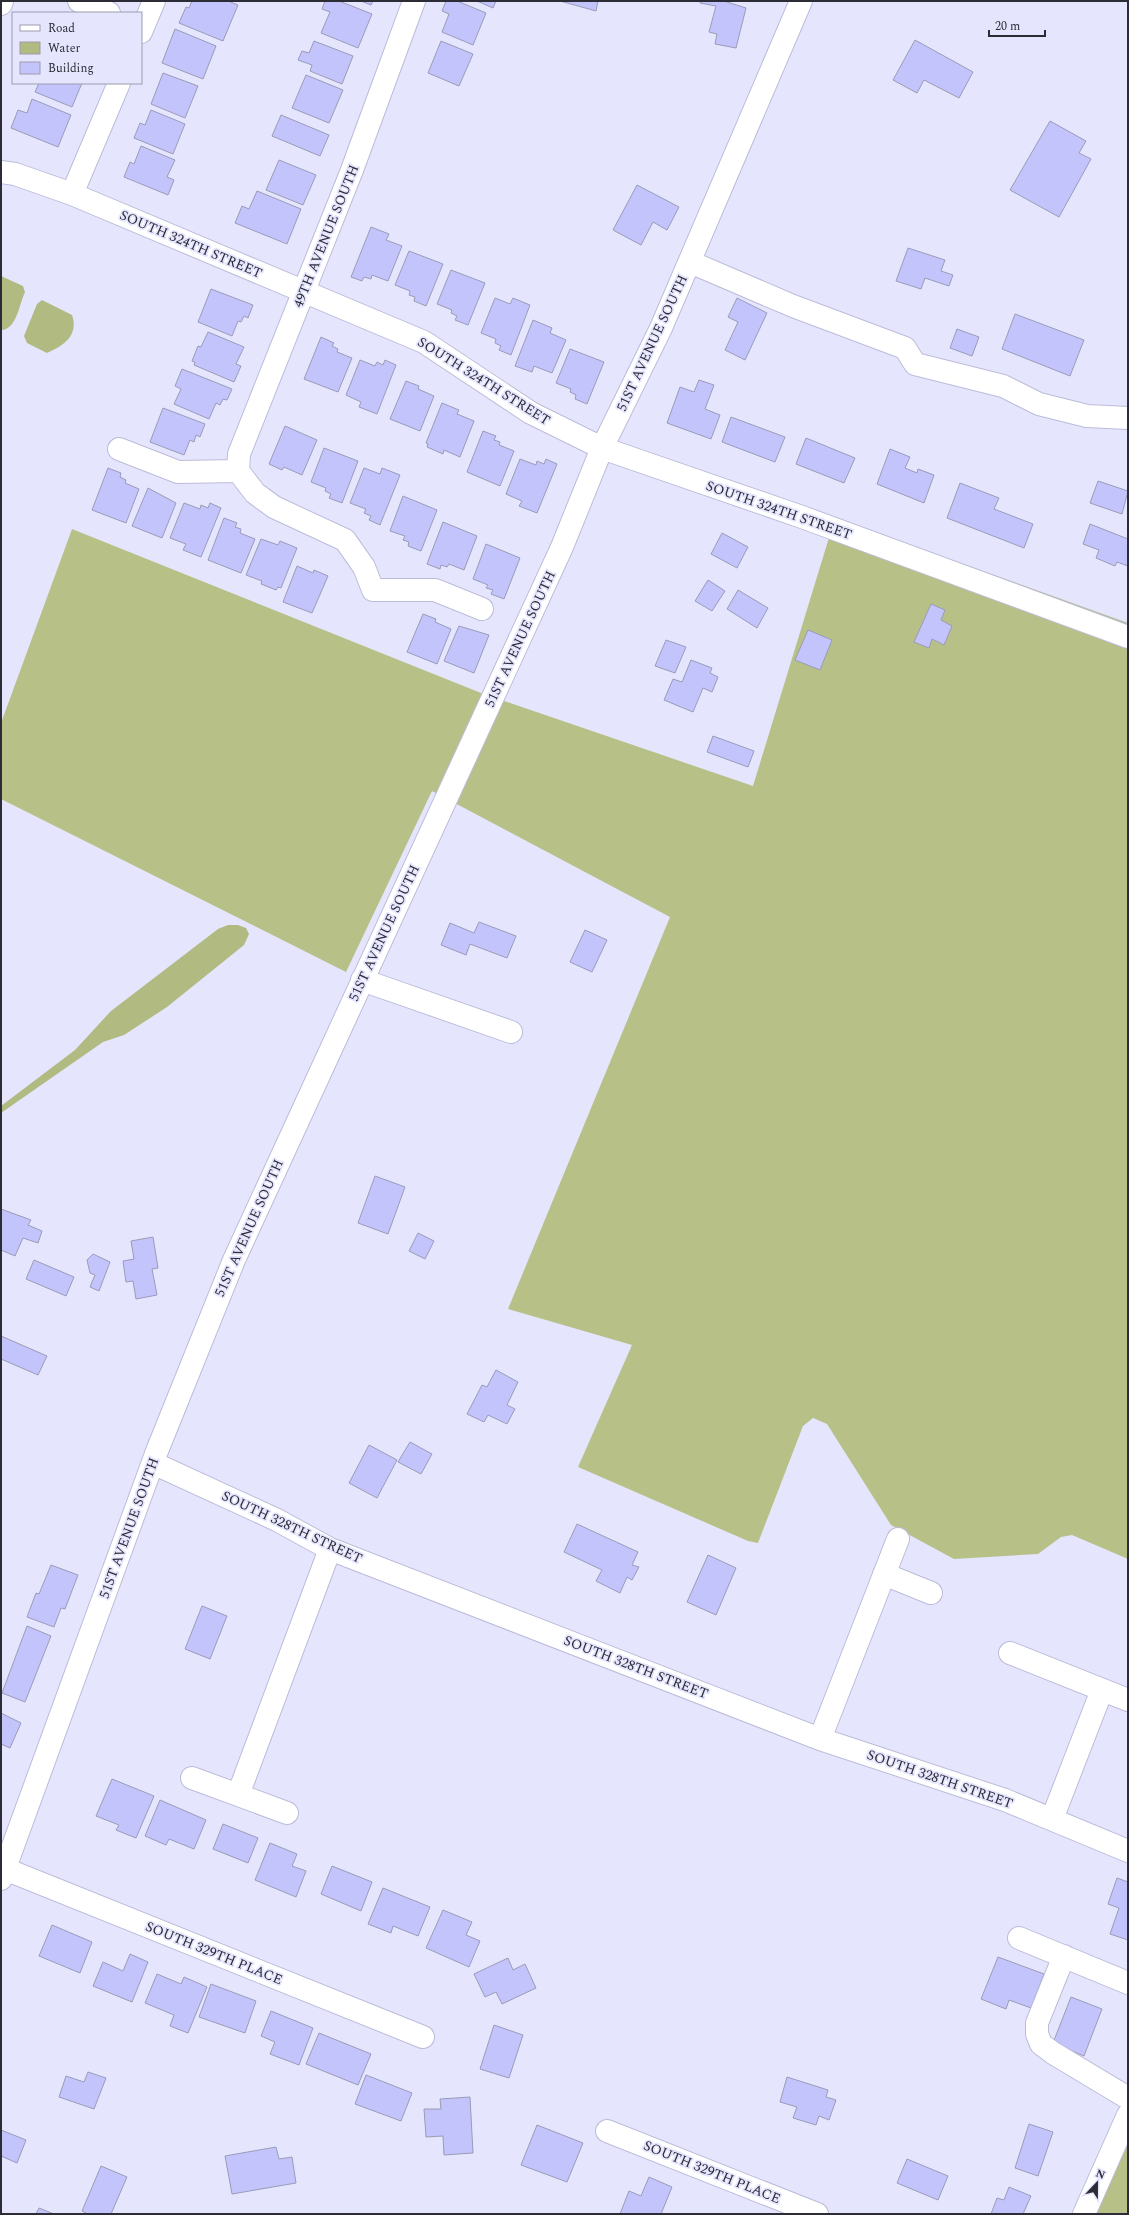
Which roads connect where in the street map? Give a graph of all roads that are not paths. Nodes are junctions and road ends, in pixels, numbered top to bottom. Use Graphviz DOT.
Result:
graph roads {
  1 [pos="2,1"];
  2 [pos="80,1"];
  3 [pos="154,1"];
  4 [pos="414,1"];
  5 [pos="802,1"];
  6 [pos="1,4"];
  7 [pos="107,12"];
  8 [pos="142,28"];
  9 [pos="119,84"];
  10 [pos="1,172"];
  11 [pos="72,194"];
  12 [pos="690,262"];
  13 [pos="304,291"];
  14 [pos="1128,418"];
  15 [pos="602,448"];
  16 [pos="120,449"];
  17 [pos="238,471"];
  18 [pos="482,609"];
  19 [pos="1128,637"];
  20 [pos="362,980"];
  21 [pos="511,1032"];
  22 [pos="153,1462"];
  23 [pos="898,1539"];
  24 [pos="330,1549"];
  25 [pos="884,1574"];
  26 [pos="931,1593"];
  27 [pos="1010,1653"];
  28 [pos="1102,1690"];
  29 [pos="1128,1700"];
  30 [pos="820,1738"];
  31 [pos="192,1778"];
  32 [pos="238,1795"];
  33 [pos="287,1813"];
  34 [pos="1052,1819"];
  35 [pos="1128,1851"];
  36 [pos="3,1874"];
  37 [pos="1019,1938"];
  38 [pos="1064,1956"];
  39 [pos="1128,1983"];
  40 [pos="423,2037"];
  41 [pos="1128,2098"];
  42 [pos="1128,2115"];
  43 [pos="607,2131"];
  44 [pos="817,2214"];
  45 [pos="1084,2214"];
  1 -- 6 [label="street"];
  2 -- 7 [label="street"];
  3 -- 8 [label="street"];
  4 -- 13 [label="street, 49TH AVENUE SOUTH"];
  5 -- 12 [label="street, 51ST AVENUE SOUTH"];
  9 -- 11 [label="street"];
  10 -- 11 [label="street, SOUTH 324TH STREET"];
  11 -- 13 [label="street, SOUTH 324TH STREET"];
  12 -- 14 [label="street"];
  12 -- 15 [label="street, 51ST AVENUE SOUTH"];
  13 -- 15 [label="street, SOUTH 324TH STREET"];
  13 -- 17 [label="street, 49TH AVENUE SOUTH"];
  15 -- 19 [label="street, SOUTH 324TH STREET"];
  15 -- 20 [label="street, 51ST AVENUE SOUTH"];
  16 -- 17 [label="street"];
  17 -- 18 [label="street"];
  20 -- 21 [label="street"];
  20 -- 22 [label="street, 51ST AVENUE SOUTH"];
  22 -- 24 [label="street, SOUTH 328TH STREET"];
  22 -- 36 [label="street, 51ST AVENUE SOUTH"];
  23 -- 25 [label="street"];
  24 -- 30 [label="street, SOUTH 328TH STREET"];
  24 -- 32 [label="street"];
  25 -- 26 [label="street"];
  25 -- 30 [label="street"];
  27 -- 28 [label="street"];
  28 -- 29 [label="street"];
  28 -- 34 [label="street"];
  30 -- 34 [label="street, SOUTH 328TH STREET"];
  31 -- 32 [label="street"];
  32 -- 33 [label="street"];
  34 -- 35 [label="street, SOUTH 328TH STREET"];
  36 -- 40 [label="street, SOUTH 329TH PLACE"];
  37 -- 38 [label="street"];
  38 -- 39 [label="street"];
  38 -- 41 [label="street"];
  42 -- 45 [label="street"];
  43 -- 44 [label="street, SOUTH 329TH PLACE"];
}
